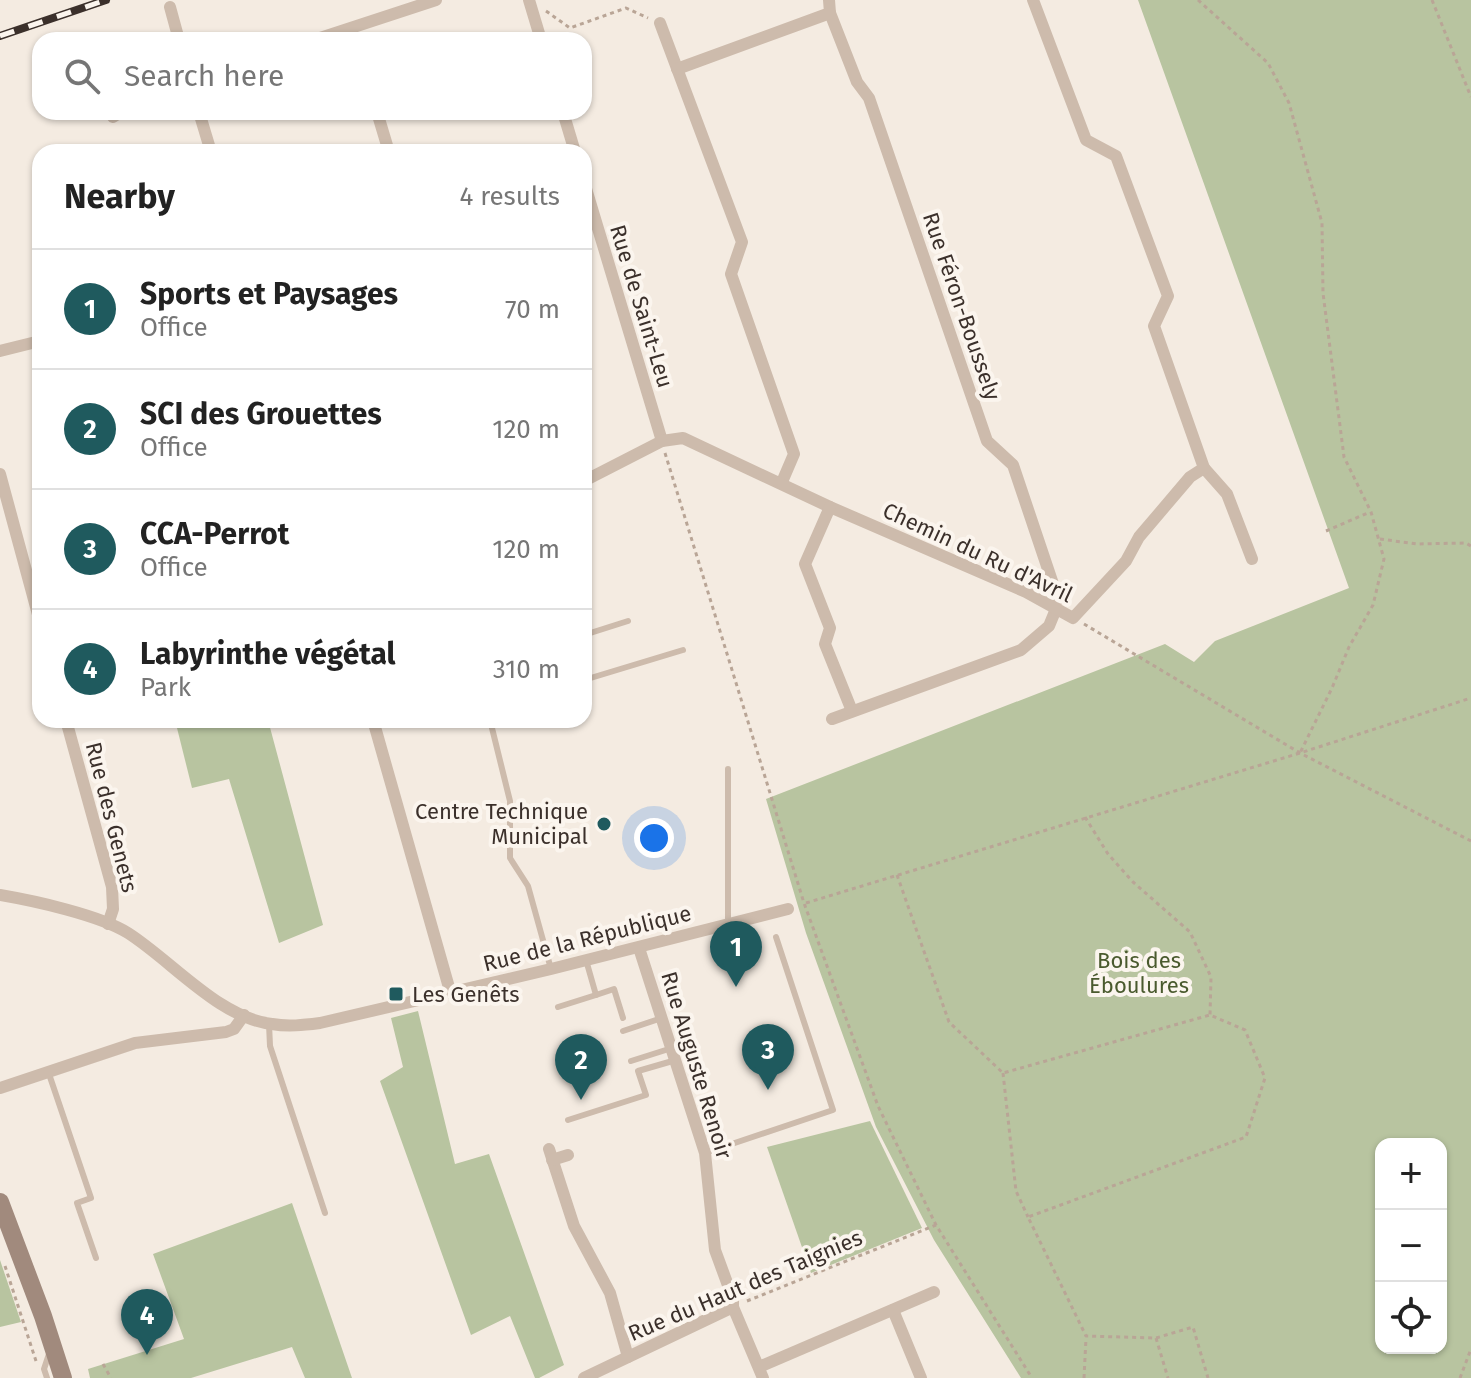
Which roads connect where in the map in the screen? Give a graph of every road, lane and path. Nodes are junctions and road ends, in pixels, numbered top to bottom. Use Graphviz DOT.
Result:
graph roads {
  1 [pos="436,0"];
  2 [pos="529,0"];
  3 [pos="1033,0"];
  4 [pos="1198,0"];
  5 [pos="1432,0"];
  6 [pos="829,6"];
  7 [pos="170,7"];
  8 [pos="660,23"];
  9 [pos="177,32"];
  10 [pos="359,32"];
  11 [pos="539,32"];
  12 [pos="677,69"];
  13 [pos="1471,97"];
  14 [pos="201,120"];
  15 [pos="379,120"];
  16 [pos="565,120"];
  17 [pos="209,144"];
  18 [pos="387,144"];
  19 [pos="573,144"];
  20 [pos="592,209"];
  21 [pos="32,343"];
  22 [pos="0,351"];
  23 [pos="662,441"];
  24 [pos="1204,468"];
  25 [pos="0,474"];
  26 [pos="592,477"];
  27 [pos="782,482"];
  28 [pos="830,507"];
  29 [pos="1371,512"];
  30 [pos="1326,531"];
  31 [pos="1379,539"];
  32 [pos="1471,546"];
  33 [pos="1252,559"];
  34 [pos="32,592"];
  35 [pos="1056,609"];
  36 [pos="1073,618"];
  37 [pos="628,621"];
  38 [pos="592,632"];
  39 [pos="683,650"];
  40 [pos="592,678"];
  41 [pos="1471,698"];
  42 [pos="852,711"];
  43 [pos="832,719"];
  44 [pos="68,728"];
  45 [pos="375,728"];
  46 [pos="492,728"];
  47 [pos="1300,753"];
  48 [pos="728,769"];
  49 [pos="1084,817"];
  50 [pos="1471,841"];
  51 [pos="897,875"];
  52 [pos="0,895"];
  53 [pos="804,903"];
  54 [pos="788,909"];
  55 [pos="108,924"];
  56 [pos="728,924"];
  57 [pos="776,937"];
  58 [pos="639,948"];
  59 [pos="586,960"];
  60 [pos="551,969"];
  61 [pos="450,991"];
  62 [pos="596,995"];
  63 [pos="558,1007"];
  64 [pos="244,1015"];
  65 [pos="1210,1015"];
  66 [pos="623,1018"];
  67 [pos="662,1018"];
  68 [pos="269,1024"];
  69 [pos="623,1031"];
  70 [pos="674,1054"];
  71 [pos="631,1061"];
  72 [pos="48,1071"];
  73 [pos="1003,1073"];
  74 [pos="0,1088"];
  75 [pos="568,1120"];
  76 [pos="705,1153"];
  77 [pos="568,1155"];
  78 [pos="0,1202"];
  79 [pos="325,1213"];
  80 [pos="1028,1217"];
  81 [pos="936,1225"];
  82 [pos="96,1258"];
  83 [pos="5,1267"];
  84 [pos="934,1292"];
  85 [pos="733,1307"];
  86 [pos="893,1310"];
  87 [pos="1086,1336"];
  88 [pos="1156,1338"];
  89 [pos="53,1345"];
  90 [pos="1471,1349"];
  91 [pos="628,1357"];
  92 [pos="103,1364"];
  93 [pos="44,1369"];
  94 [pos="761,1373"];
  95 [pos="1461,1377"];
  96 [pos="47,1378"];
  97 [pos="63,1378"];
  98 [pos="111,1378"];
  99 [pos="584,1378"];
  100 [pos="921,1378"];
  101 [pos="1032,1378"];
  102 [pos="1084,1378"];
  103 [pos="1168,1378"];
  104 [pos="1208,1378"];
  1 -- 10 [label="street"];
  2 -- 8 [label="path"];
  2 -- 11 [label="street"];
  3 -- 24 [label="street"];
  4 -- 29 [label="path"];
  5 -- 13 [label="path"];
  6 -- 12 [label="street"];
  6 -- 35 [label="street, Rue Féron-Boussely"];
  7 -- 9 [label="street"];
  8 -- 12 [label="street"];
  12 -- 27 [label="street"];
  14 -- 17 [label="street"];
  15 -- 18 [label="street"];
  16 -- 19 [label="street"];
  20 -- 23 [label="street, Rue de Saint-Leu"];
  21 -- 22 [label="street"];
  23 -- 26 [label="street"];
  23 -- 27 [label="street, Chemin du Ru d'Avril"];
  23 -- 53 [label="path"];
  24 -- 33 [label="street"];
  24 -- 36 [label="street, Chemin du Ru d'Avril"];
  25 -- 34 [label="street"];
  27 -- 28 [label="street, Chemin du Ru d'Avril"];
  28 -- 35 [label="street, Chemin du Ru d'Avril"];
  28 -- 42 [label="street"];
  29 -- 30 [label="path"];
  29 -- 31 [label="path"];
  31 -- 32 [label="path"];
  31 -- 47 [label="path"];
  35 -- 36 [label="street, Chemin du Ru d'Avril"];
  35 -- 42 [label="street"];
  36 -- 47 [label="path"];
  37 -- 38 [label="lane"];
  39 -- 40 [label="lane"];
  41 -- 47 [label="path"];
  42 -- 43 [label="street"];
  44 -- 55 [label="street, Rue des Genets"];
  45 -- 61 [label="street"];
  46 -- 60 [label="lane"];
  47 -- 49 [label="path"];
  47 -- 50 [label="path"];
  48 -- 56 [label="lane"];
  49 -- 51 [label="path"];
  49 -- 65 [label="path"];
  51 -- 53 [label="path"];
  51 -- 73 [label="path"];
  52 -- 55 [label="street, Rue de la République"];
  53 -- 54 [label="path"];
  53 -- 81 [label="path"];
  54 -- 56 [label="street, Rue de la République"];
  55 -- 64 [label="street, Rue de la République"];
  56 -- 58 [label="street, Rue de la République"];
  57 -- 76 [label="lane"];
  58 -- 59 [label="street, Rue de la République"];
  58 -- 67 [label="street, Rue Auguste Renoir"];
  59 -- 60 [label="street, Rue de la République"];
  59 -- 62 [label="lane"];
  60 -- 61 [label="street, Rue de la République"];
  61 -- 68 [label="street, Rue de la République"];
  62 -- 63 [label="lane"];
  62 -- 66 [label="lane"];
  64 -- 68 [label="street, Rue de la République"];
  64 -- 72 [label="street"];
  65 -- 73 [label="path"];
  65 -- 80 [label="path"];
  67 -- 69 [label="lane"];
  67 -- 70 [label="street, Rue Auguste Renoir"];
  68 -- 79 [label="lane"];
  70 -- 71 [label="lane"];
  70 -- 75 [label="lane"];
  70 -- 76 [label="street, Rue Auguste Renoir"];
  72 -- 74 [label="street"];
  72 -- 82 [label="lane"];
  73 -- 80 [label="path"];
  76 -- 85 [label="street, Rue Auguste Renoir"];
  77 -- 91 [label="street"];
  78 -- 89 [label="main road"];
  80 -- 87 [label="path"];
  81 -- 85 [label="path, Rue du Haut des Taignies"];
  81 -- 101 [label="path"];
  83 -- 93 [label="path"];
  84 -- 86 [label="street"];
  85 -- 91 [label="street, Rue du Haut des Taignies"];
  85 -- 94 [label="street, Rue Auguste Renoir"];
  86 -- 94 [label="street"];
  86 -- 100 [label="street"];
  87 -- 88 [label="path"];
  87 -- 102 [label="path"];
  88 -- 103 [label="path"];
  88 -- 104 [label="path"];
  89 -- 93 [label="lane"];
  89 -- 97 [label="main road"];
  90 -- 95 [label="path"];
  91 -- 99 [label="street, Rue du Haut des Taignies"];
  92 -- 98 [label="path"];
  93 -- 96 [label="lane"];
}
